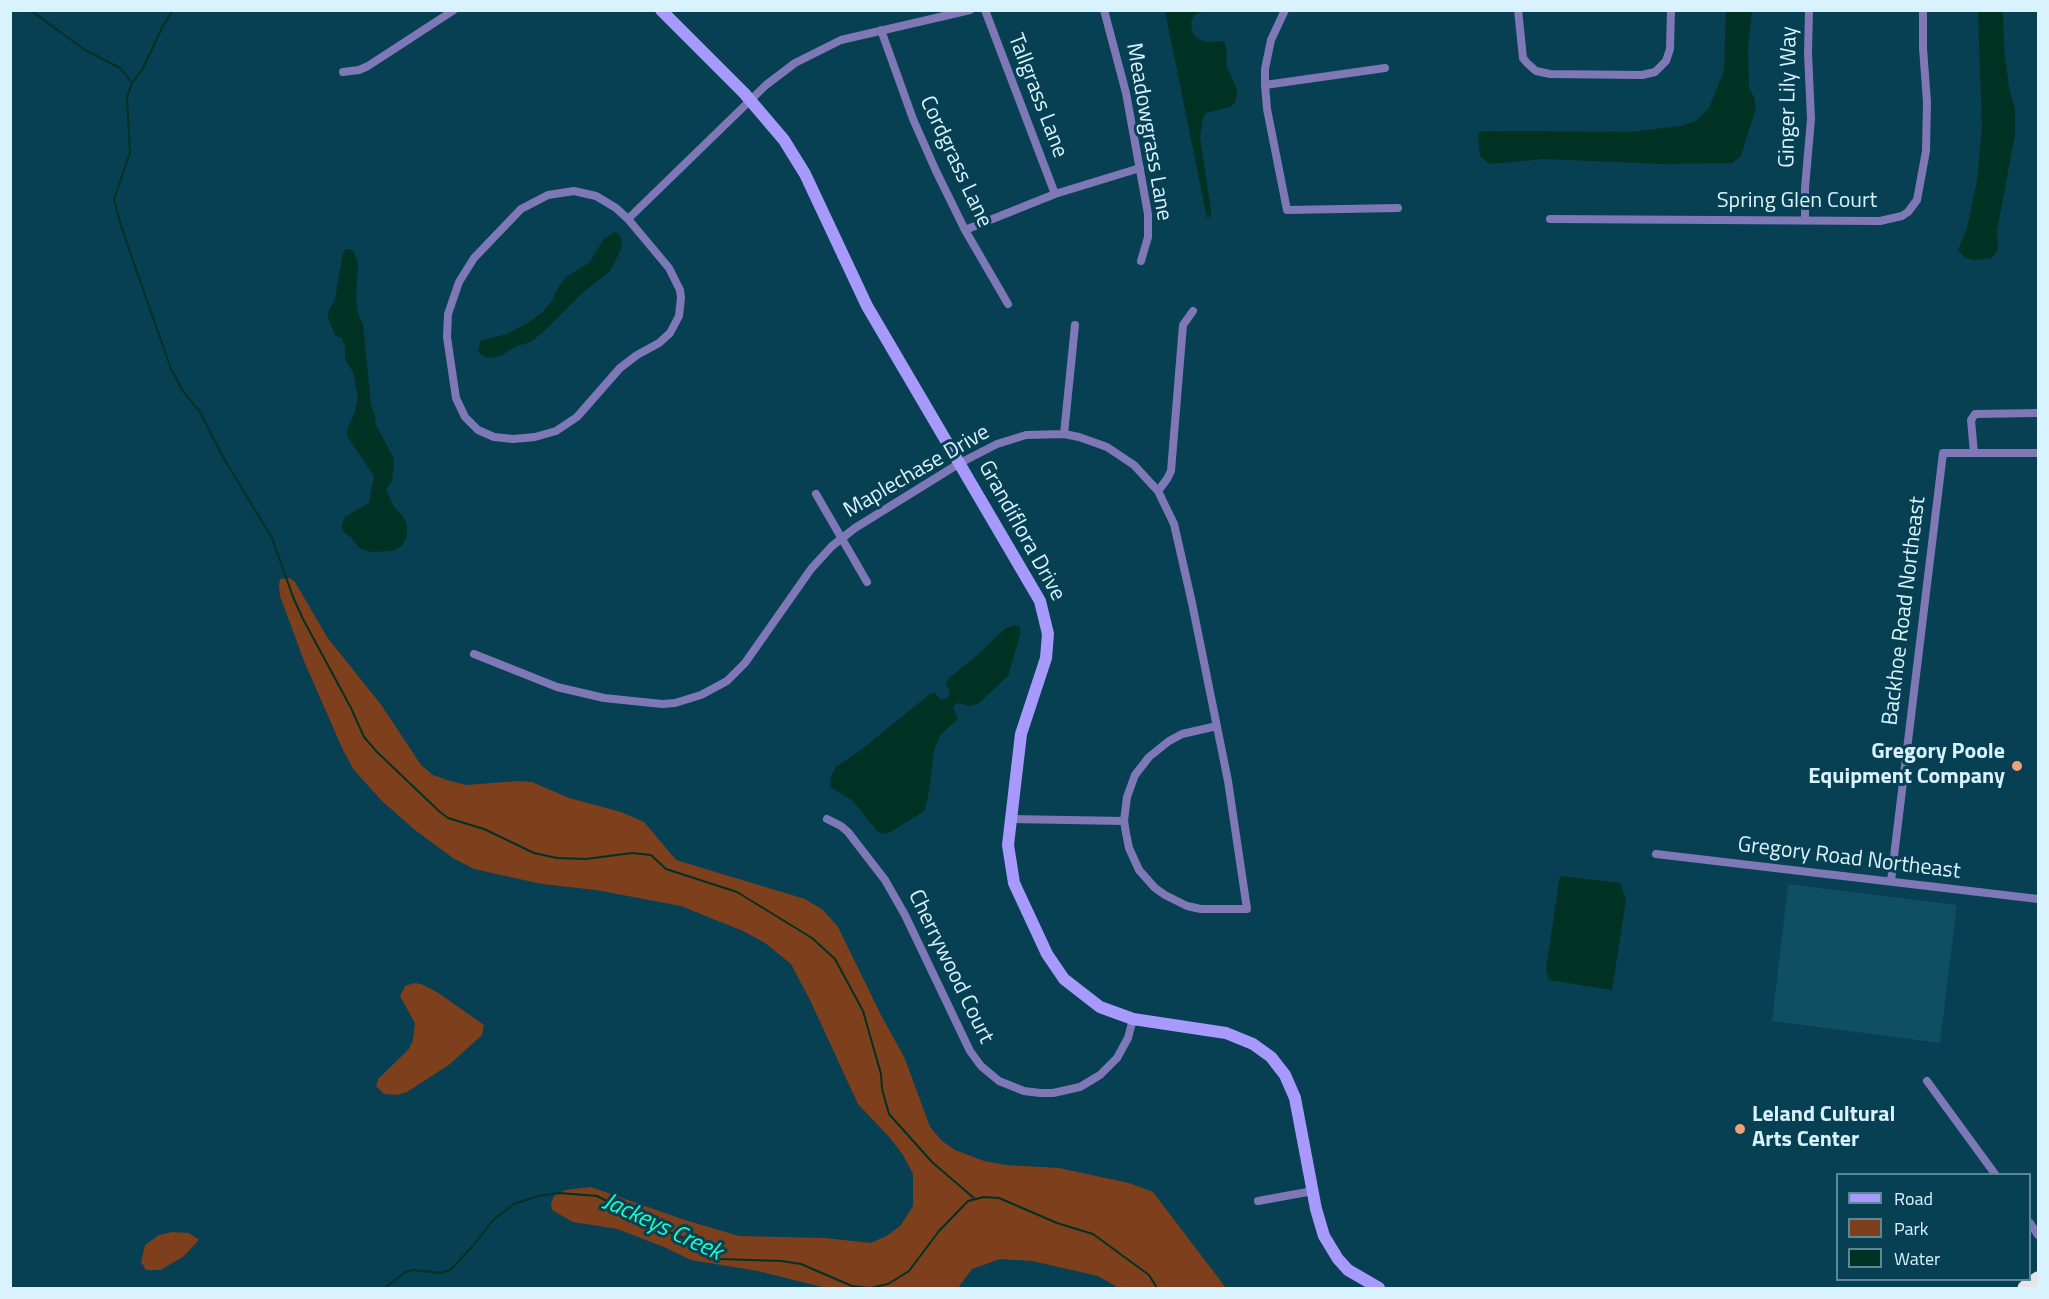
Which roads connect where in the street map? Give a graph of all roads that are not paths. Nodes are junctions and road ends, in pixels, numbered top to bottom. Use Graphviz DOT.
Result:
graph roads {
  1 [pos="454,10"];
  2 [pos="661,10"];
  3 [pos="970,10"];
  4 [pos="985,10"];
  5 [pos="1104,10"];
  6 [pos="1286,10"];
  7 [pos="1518,10"];
  8 [pos="1671,10"];
  9 [pos="1809,10"];
  10 [pos="1923,10"];
  11 [pos="881,30"];
  12 [pos="1385,68"];
  13 [pos="343,72"];
  14 [pos="1265,85"];
  15 [pos="751,99"];
  16 [pos="1140,168"];
  17 [pos="1055,194"];
  18 [pos="1398,208"];
  19 [pos="628,219"];
  20 [pos="1550,219"];
  21 [pos="1805,220"];
  22 [pos="965,230"];
  23 [pos="1141,261"];
  24 [pos="1008,304"];
  25 [pos="1192,311"];
  26 [pos="1075,325"];
  27 [pos="2038,413"];
  28 [pos="1064,434"];
  29 [pos="1974,453"];
  30 [pos="2038,453"];
  31 [pos="960,463"];
  32 [pos="1158,491"];
  33 [pos="816,494"];
  34 [pos="842,538"];
  35 [pos="867,582"];
  36 [pos="474,654"];
  37 [pos="1216,726"];
  38 [pos="827,819"];
  39 [pos="1010,819"];
  40 [pos="1124,821"];
  41 [pos="1656,854"];
  42 [pos="1891,881"];
  43 [pos="2038,899"];
  44 [pos="1133,1019"];
  45 [pos="1927,1081"];
  46 [pos="1994,1173"];
  47 [pos="1313,1191"];
  48 [pos="1258,1201"];
  49 [pos="2038,1279"];
  50 [pos="1374,1288"];
  51 [pos="2025,1288"];
  1 -- 13 [label="street"];
  2 -- 15 [label="street, Grandiflora Drive"];
  3 -- 11 [label="street"];
  4 -- 17 [label="street, Tallgrass Lane"];
  5 -- 16 [label="street, Meadowgrass Lane"];
  6 -- 14 [label="street"];
  7 -- 8 [label="street"];
  9 -- 21 [label="street, Ginger Lily Way"];
  10 -- 21 [label="street, Spring Glen Court"];
  11 -- 15 [label="street"];
  11 -- 22 [label="street, Cordgrass Lane"];
  12 -- 14 [label="street"];
  14 -- 18 [label="street"];
  15 -- 19 [label="street"];
  15 -- 31 [label="street, Grandiflora Drive"];
  16 -- 17 [label="street"];
  16 -- 23 [label="street, Meadowgrass Lane"];
  17 -- 22 [label="street"];
  19 -- 19 [label="street"];
  20 -- 21 [label="street, Spring Glen Court"];
  22 -- 24 [label="street, Cordgrass Lane"];
  25 -- 32 [label="street"];
  26 -- 28 [label="street"];
  27 -- 29 [label="street"];
  28 -- 31 [label="street, Maplechase Drive"];
  28 -- 32 [label="street, Maplechase Drive"];
  29 -- 30 [label="street"];
  29 -- 42 [label="street, Backhoe Road Northeast"];
  31 -- 34 [label="street, Maplechase Drive"];
  31 -- 39 [label="street, Grandiflora Drive"];
  32 -- 37 [label="street, Maplechase Drive"];
  33 -- 34 [label="street"];
  34 -- 35 [label="street"];
  34 -- 36 [label="street, Maplechase Drive"];
  37 -- 40 [label="street"];
  37 -- 40 [label="street, Maplechase Drive"];
  38 -- 44 [label="street, Cherrywood Court"];
  39 -- 40 [label="street"];
  39 -- 44 [label="street, Grandiflora Drive"];
  41 -- 42 [label="street, Gregory Road Northeast"];
  42 -- 43 [label="street, Gregory Road Northeast"];
  44 -- 47 [label="street, Grandiflora Drive"];
  45 -- 46 [label="street"];
  47 -- 48 [label="street"];
  47 -- 50 [label="street, Grandiflora Drive"];
  49 -- 51 [label="highway"];
}
